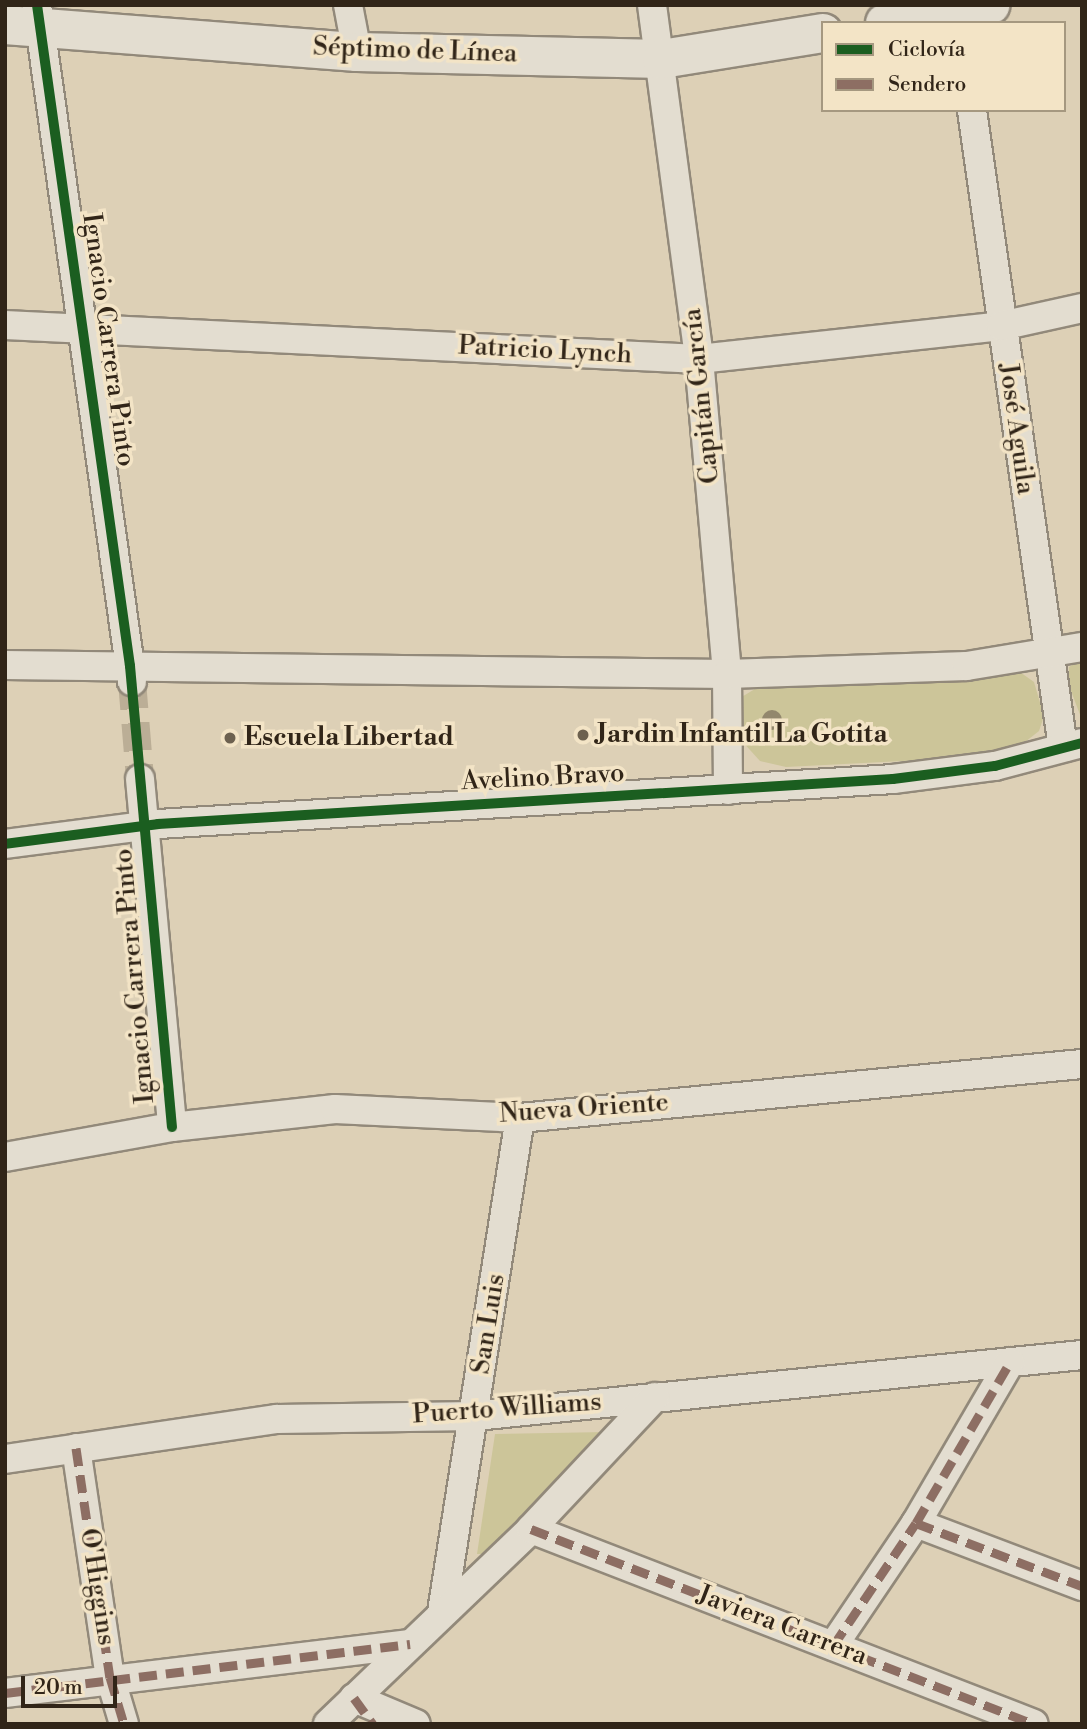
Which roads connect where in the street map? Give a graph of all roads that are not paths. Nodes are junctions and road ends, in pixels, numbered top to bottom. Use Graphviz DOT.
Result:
graph roads {
  1 [pos="348,5"];
  2 [pos="652,5"];
  3 [pos="967,11"];
  4 [pos="28,19"];
  5 [pos="899,21"];
  6 [pos="821,33"];
  7 [pos="357,52"];
  8 [pos="662,59"];
  9 [pos="972,112"];
  10 [pos="1082,307"];
  11 [pos="5,325"];
  12 [pos="1001,326"];
  13 [pos="84,327"];
  14 [pos="699,359"];
  15 [pos="1082,647"];
  16 [pos="1048,656"];
  17 [pos="5,665"];
  18 [pos="131,674"];
  19 [pos="727,674"];
  20 [pos="1072,745"];
  21 [pos="140,779"];
  22 [pos="728,790"];
  23 [pos="144,825"];
  24 [pos="5,844"];
  25 [pos="1082,1064"];
  26 [pos="520,1118"];
  27 [pos="172,1127"];
  28 [pos="5,1157"];
  29 [pos="1082,1355"];
  30 [pos="1010,1362"];
  31 [pos="655,1398"];
  32 [pos="475,1416"];
  33 [pos="76,1448"];
  34 [pos="5,1459"];
  35 [pos="916,1523"];
  36 [pos="531,1529"];
  37 [pos="1082,1586"];
  38 [pos="442,1612"];
  39 [pos="410,1644"];
  40 [pos="833,1646"];
  41 [pos="110,1677"];
  42 [pos="5,1693"];
  43 [pos="354,1698"];
  44 [pos="124,1724"];
  45 [pos="328,1724"];
  46 [pos="373,1724"];
  47 [pos="416,1724"];
  48 [pos="1034,1724"];
  1 -- 7 [label="street"];
  2 -- 8 [label="street, Capitán García"];
  3 -- 5 [label="street"];
  4 -- 7 [label="street, Séptimo de Línea"];
  4 -- 13 [label="street, Ignacio Carrera Pinto"];
  6 -- 8 [label="street, Séptimo de Línea"];
  7 -- 8 [label="street, Séptimo de Línea"];
  8 -- 14 [label="street, Capitán García"];
  9 -- 12 [label="street, José Aguila"];
  10 -- 12 [label="street, Patricio Lynch"];
  11 -- 13 [label="street, Patricio Lynch"];
  12 -- 14 [label="street, Patricio Lynch"];
  12 -- 16 [label="street, José Aguila"];
  13 -- 14 [label="street, Patricio Lynch"];
  13 -- 18 [label="street, Ignacio Carrera Pinto"];
  14 -- 19 [label="street, Capitán García"];
  15 -- 16 [label="street"];
  16 -- 19 [label="street"];
  16 -- 20 [label="street, José Aguila"];
  17 -- 18 [label="street"];
  18 -- 19 [label="street"];
  19 -- 22 [label="street, Capitán García"];
  20 -- 22 [label="street, Avelino Bravo"];
  21 -- 23 [label="street, Ignacio Carrera Pinto"];
  22 -- 23 [label="street, Avelino Bravo"];
  23 -- 24 [label="street, Avelino Bravo"];
  23 -- 27 [label="street, Ignacio Carrera Pinto"];
  25 -- 26 [label="street, Nueva Oriente"];
  26 -- 27 [label="street, Nueva Oriente"];
  26 -- 32 [label="street, San Luis"];
  27 -- 28 [label="street, Nueva Oriente"];
  29 -- 30 [label="street, Puerto Williams"];
  30 -- 31 [label="street, Puerto Williams"];
  30 -- 35 [label="street"];
  31 -- 32 [label="street, Puerto Williams"];
  31 -- 36 [label="street"];
  32 -- 33 [label="street, Puerto Williams"];
  32 -- 38 [label="street, San Luis"];
  33 -- 34 [label="street, Puerto Williams"];
  33 -- 41 [label="street, O'Higgins"];
  35 -- 37 [label="street"];
  35 -- 40 [label="street"];
  36 -- 38 [label="street"];
  36 -- 40 [label="street, Javiera Carrera"];
  38 -- 39 [label="street"];
  39 -- 41 [label="street"];
  39 -- 43 [label="street"];
  40 -- 48 [label="street, Javiera Carrera"];
  41 -- 42 [label="street"];
  41 -- 44 [label="street, O'Higgins"];
  43 -- 45 [label="street"];
  43 -- 46 [label="street"];
  43 -- 47 [label="street"];
}
